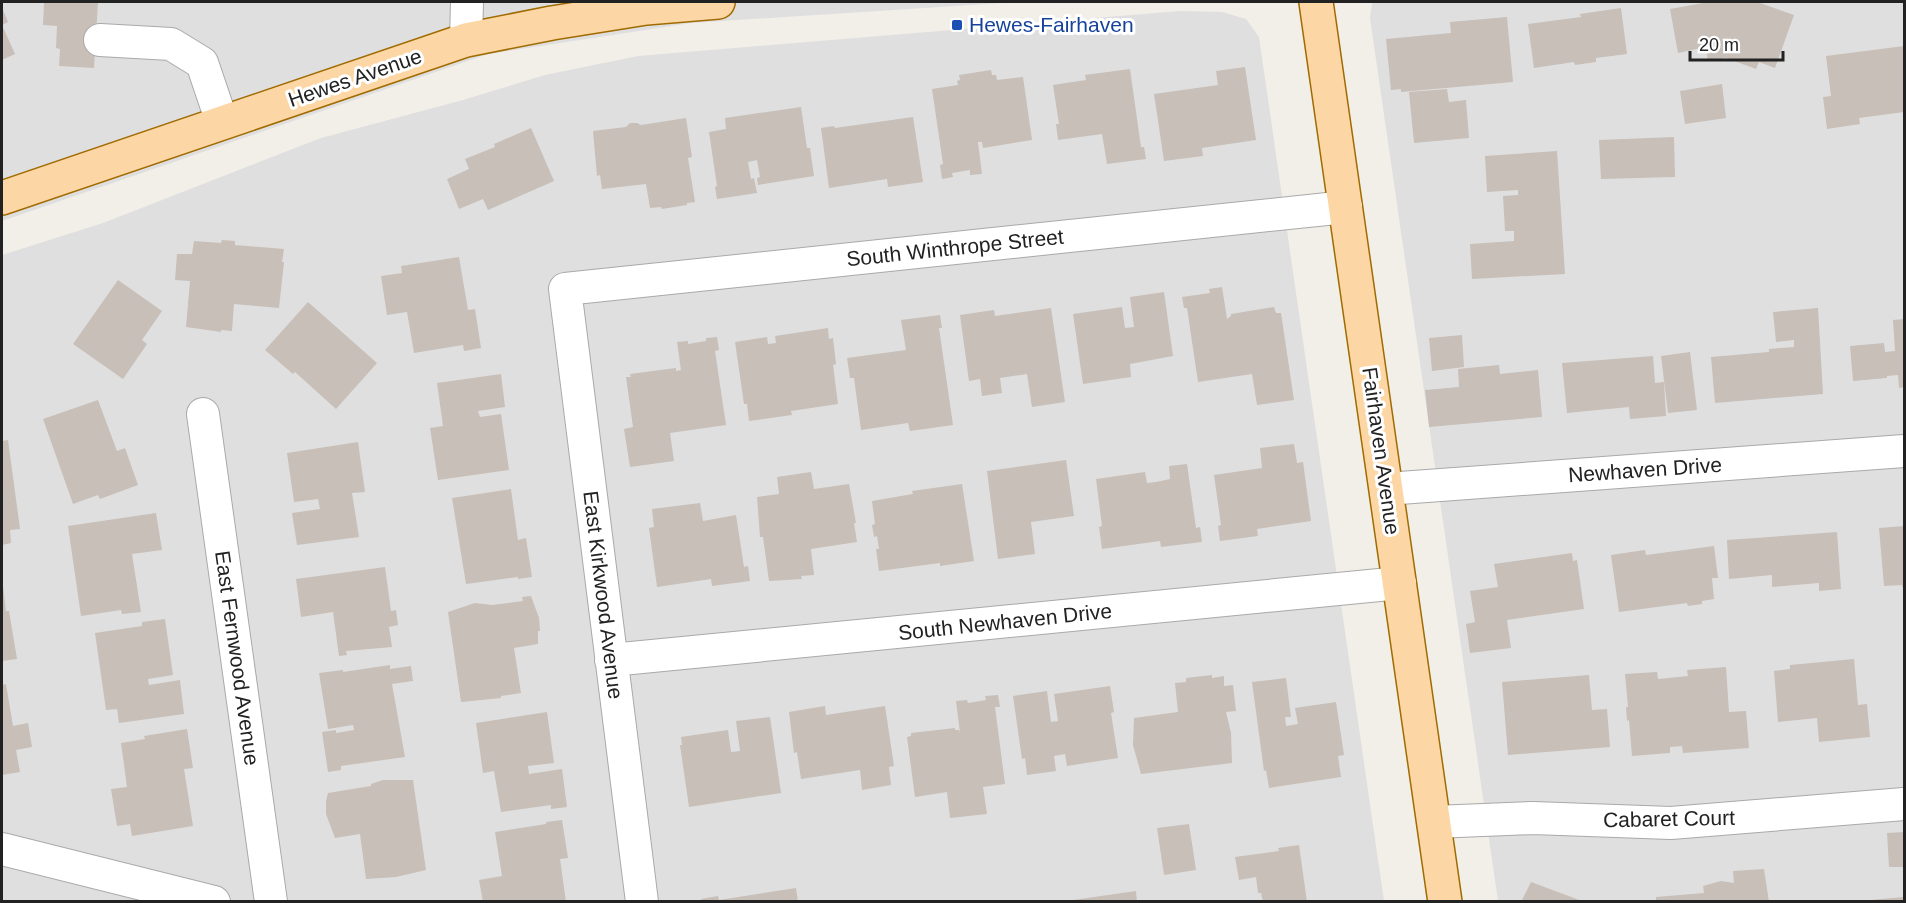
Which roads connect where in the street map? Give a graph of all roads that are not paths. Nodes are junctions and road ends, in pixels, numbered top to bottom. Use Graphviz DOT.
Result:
graph roads {
  1 [pos="467,2"];
  2 [pos="718,2"];
  3 [pos="1316,2"];
  4 [pos="100,40"];
  5 [pos="466,40"];
  6 [pos="222,122"];
  7 [pos="2,198"];
  8 [pos="1346,207"];
  9 [pos="565,289"];
  10 [pos="203,414"];
  11 [pos="1905,452"];
  12 [pos="1386,489"];
  13 [pos="1400,583"];
  14 [pos="611,660"];
  15 [pos="1905,804"];
  16 [pos="1434,822"];
  17 [pos="2,849"];
  18 [pos="214,902"];
  19 [pos="271,902"];
  20 [pos="642,902"];
  21 [pos="1445,902"];
  1 -- 5 [label="street"];
  2 -- 5 [label="main road, Hewes Avenue"];
  3 -- 8 [label="main road, Fairhaven Avenue"];
  4 -- 6 [label="street"];
  5 -- 6 [label="main road, Hewes Avenue"];
  6 -- 7 [label="main road, Hewes Avenue"];
  8 -- 9 [label="street, South Winthrope Street"];
  8 -- 12 [label="main road, Fairhaven Avenue"];
  9 -- 14 [label="street, East Kirkwood Avenue"];
  10 -- 19 [label="street, East Fernwood Avenue"];
  11 -- 12 [label="street, Newhaven Drive"];
  12 -- 13 [label="main road, Fairhaven Avenue"];
  13 -- 14 [label="street, South Newhaven Drive"];
  13 -- 16 [label="main road, Fairhaven Avenue"];
  14 -- 20 [label="street, East Kirkwood Avenue"];
  15 -- 16 [label="street, Cabaret Court"];
  16 -- 21 [label="main road, Fairhaven Avenue"];
  17 -- 18 [label="street"];
}
